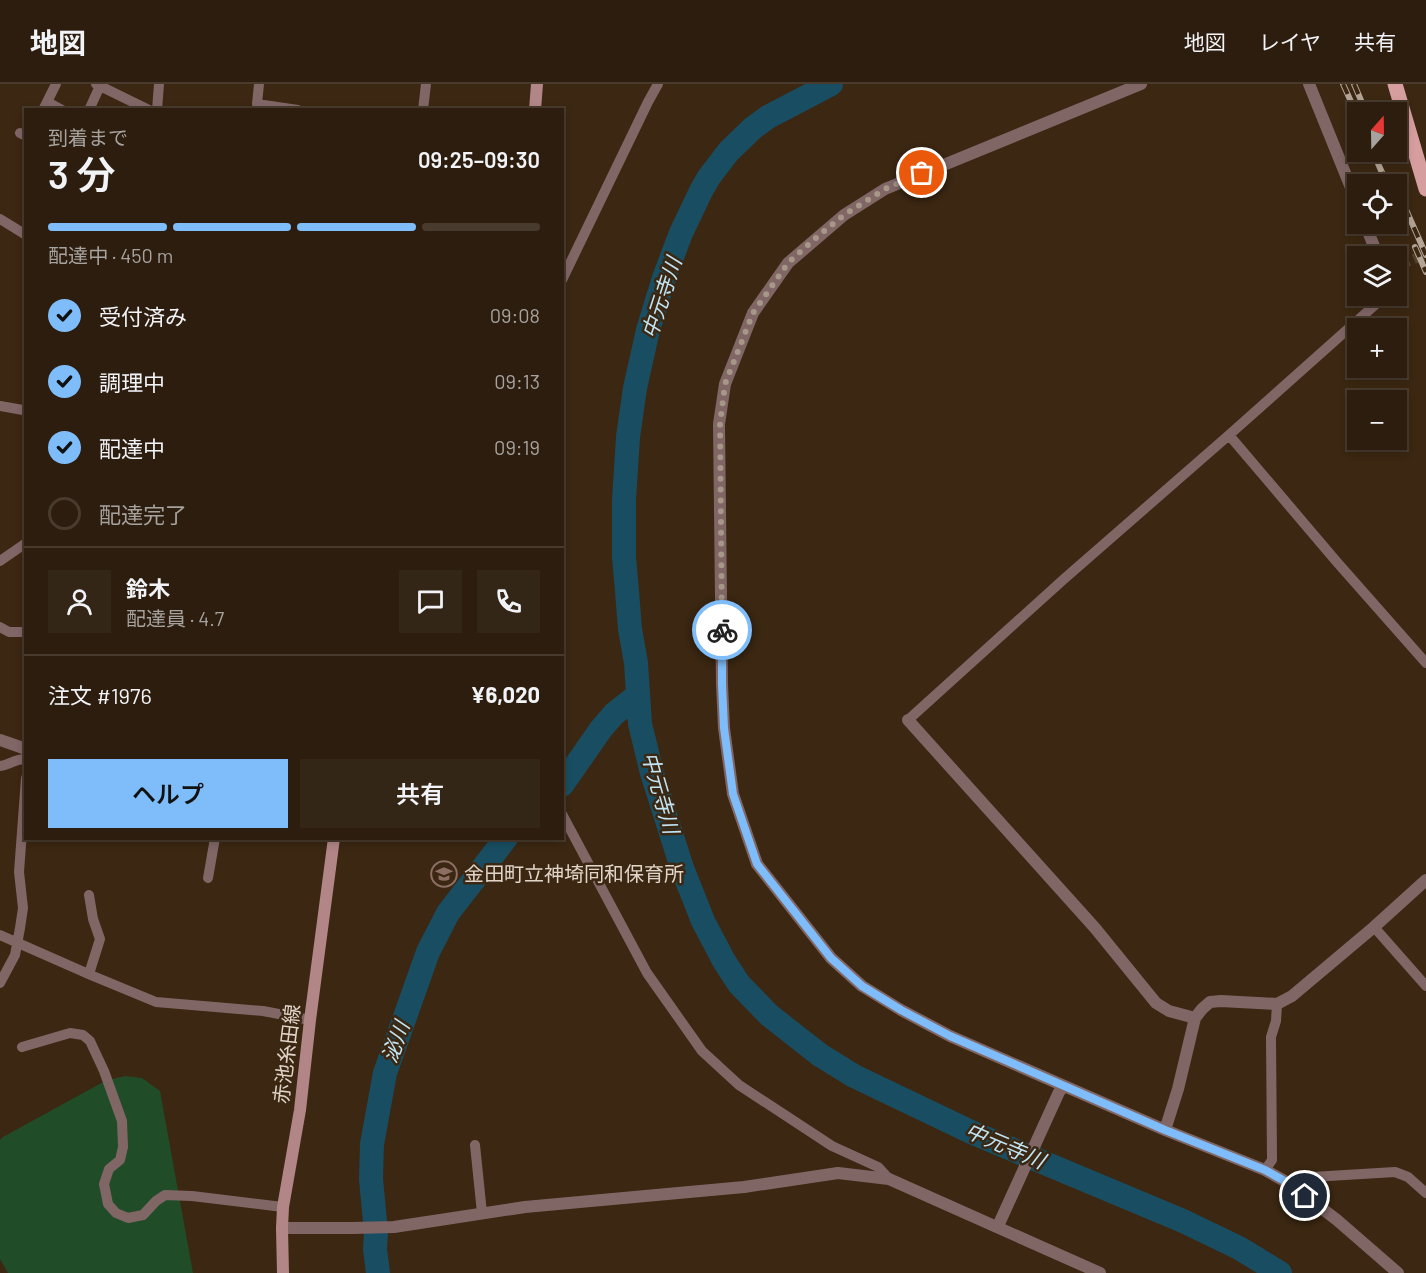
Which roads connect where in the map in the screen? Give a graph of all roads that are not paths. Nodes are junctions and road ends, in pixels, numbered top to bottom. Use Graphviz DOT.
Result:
graph roads {
  1 [pos="56,84"];
  2 [pos="159,84"];
  3 [pos="259,84"];
  4 [pos="426,84"];
  5 [pos="537,84"];
  6 [pos="658,84"];
  7 [pos="1141,84"];
  8 [pos="1309,84"];
  9 [pos="1395,84"];
  10 [pos="98,85"];
  11 [pos="45,106"];
  12 [pos="90,108"];
  13 [pos="145,108"];
  14 [pos="157,108"];
  15 [pos="284,108"];
  16 [pos="423,108"];
  17 [pos="535,108"];
  18 [pos="1347,178"];
  19 [pos="1426,189"];
  20 [pos="0,219"];
  21 [pos="24,234"];
  22 [pos="564,276"];
  23 [pos="1374,306"];
  24 [pos="0,406"];
  25 [pos="24,410"];
  26 [pos="1230,435"];
  27 [pos="24,544"];
  28 [pos="0,561"];
  29 [pos="0,627"];
  30 [pos="24,632"];
  31 [pos="1426,663"];
  32 [pos="908,720"];
  33 [pos="0,740"];
  34 [pos="24,748"];
  35 [pos="24,759"];
  36 [pos="0,766"];
  37 [pos="24,805"];
  38 [pos="564,818"];
  39 [pos="215,840"];
  40 [pos="334,840"];
  41 [pos="208,878"];
  42 [pos="1426,879"];
  43 [pos="89,895"];
  44 [pos="1374,927"];
  45 [pos="0,935"];
  46 [pos="18,943"];
  47 [pos="89,974"];
  48 [pos="0,983"];
  49 [pos="1426,986"];
  50 [pos="1278,1004"];
  51 [pos="1196,1018"];
  52 [pos="310,1020"];
  53 [pos="22,1047"];
  54 [pos="1062,1089"];
  55 [pos="1165,1130"];
  56 [pos="475,1145"];
  57 [pos="1265,1170"];
  58 [pos="890,1179"];
  59 [pos="1290,1184"];
  60 [pos="1426,1193"];
  61 [pos="283,1207"];
  62 [pos="482,1213"];
  63 [pos="999,1222"];
  64 [pos="282,1228"];
  65 [pos="283,1273"];
  66 [pos="1100,1273"];
  67 [pos="1398,1273"];
  1 -- 11 [label="street"];
  2 -- 14 [label="street"];
  3 -- 15 [label="street"];
  4 -- 16 [label="street"];
  5 -- 17 [label="main road"];
  6 -- 22 [label="street"];
  7 -- 54 [label="street"];
  8 -- 18 [label="street"];
  9 -- 19 [label="main road"];
  10 -- 12 [label="street"];
  10 -- 13 [label="street"];
  20 -- 21 [label="street"];
  23 -- 26 [label="street"];
  24 -- 25 [label="street"];
  26 -- 31 [label="street"];
  26 -- 32 [label="street"];
  27 -- 28 [label="street"];
  29 -- 30 [label="street"];
  32 -- 51 [label="street"];
  33 -- 34 [label="street"];
  35 -- 36 [label="street"];
  37 -- 46 [label="street"];
  38 -- 58 [label="street"];
  39 -- 41 [label="street"];
  40 -- 52 [label="main road, 赤池糸田線"];
  42 -- 44 [label="street"];
  43 -- 47 [label="street"];
  44 -- 49 [label="street"];
  44 -- 50 [label="street"];
  45 -- 46 [label="street"];
  46 -- 47 [label="street"];
  46 -- 48 [label="street"];
  47 -- 52 [label="street"];
  50 -- 51 [label="street"];
  50 -- 57 [label="street"];
  51 -- 55 [label="street"];
  52 -- 61 [label="main road, 赤池糸田線"];
  53 -- 61 [label="street"];
  54 -- 55 [label="street"];
  54 -- 63 [label="street"];
  55 -- 57 [label="street"];
  56 -- 62 [label="street"];
  57 -- 59 [label="street"];
  58 -- 62 [label="street"];
  58 -- 63 [label="street"];
  59 -- 60 [label="street"];
  59 -- 67 [label="street"];
  61 -- 64 [label="main road, 赤池糸田線"];
  62 -- 64 [label="street"];
  63 -- 66 [label="street"];
  64 -- 65 [label="main road, 赤池糸田線"];
}
